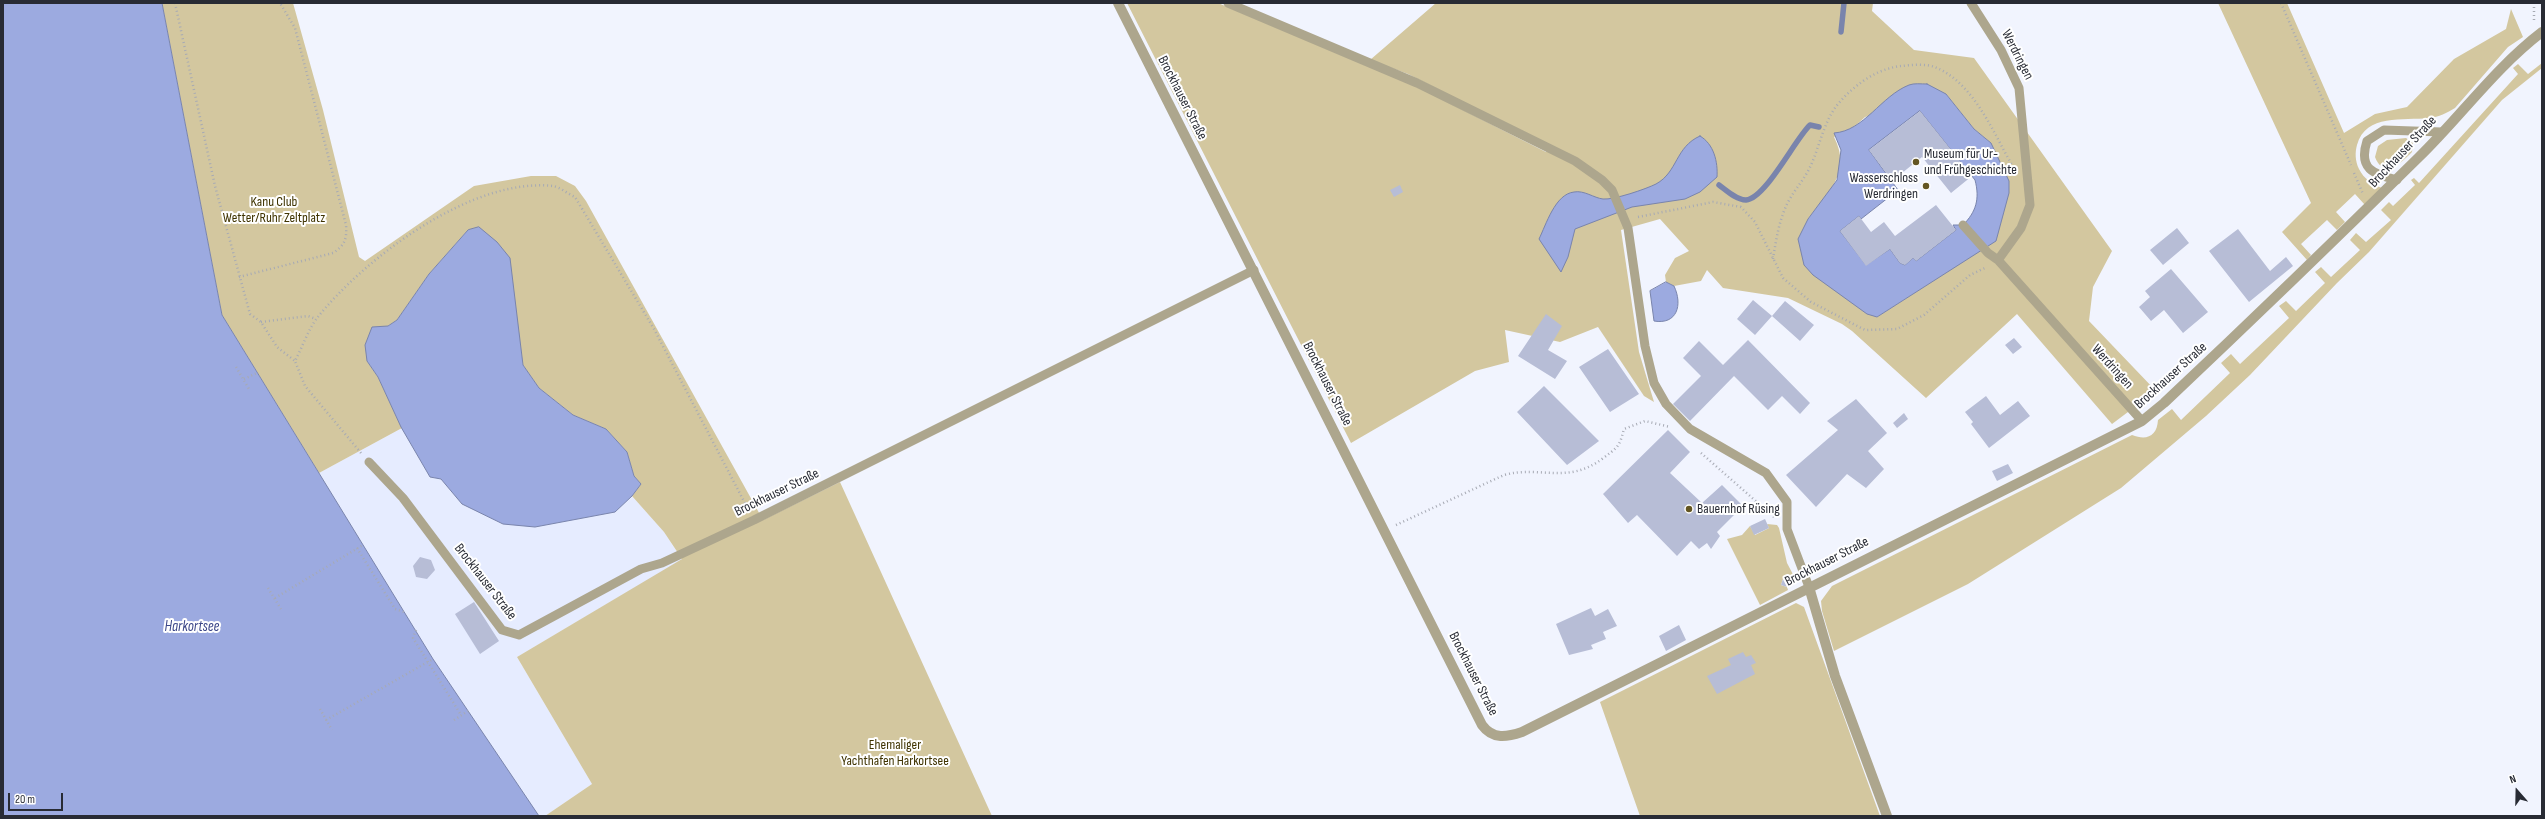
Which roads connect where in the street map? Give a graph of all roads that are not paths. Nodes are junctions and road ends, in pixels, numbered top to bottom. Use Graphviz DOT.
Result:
graph roads {
  1 [pos="1118,3"];
  2 [pos="1228,3"];
  3 [pos="1970,3"];
  4 [pos="2542,32"];
  5 [pos="2442,132"];
  6 [pos="2397,180"];
  7 [pos="1963,225"];
  8 [pos="2000,262"];
  9 [pos="1254,270"];
  10 [pos="2142,421"];
  11 [pos="369,462"];
  12 [pos="1809,587"];
  13 [pos="1887,816"];
  1 -- 9 [label="street, Brockhauser Straße"];
  2 -- 12 [label="lane"];
  3 -- 8 [label="lane, Werdringen"];
  4 -- 5 [label="street, Brockhauser Straße"];
  5 -- 6 [label="street, Brockhauser Straße"];
  5 -- 6 [label="lane"];
  6 -- 10 [label="street, Brockhauser Straße"];
  7 -- 8 [label="lane, Werdringen"];
  8 -- 10 [label="lane, Werdringen"];
  9 -- 11 [label="lane, Brockhauser Straße"];
  9 -- 12 [label="street, Brockhauser Straße"];
  10 -- 12 [label="street, Brockhauser Straße"];
  12 -- 13 [label="street"];
}
